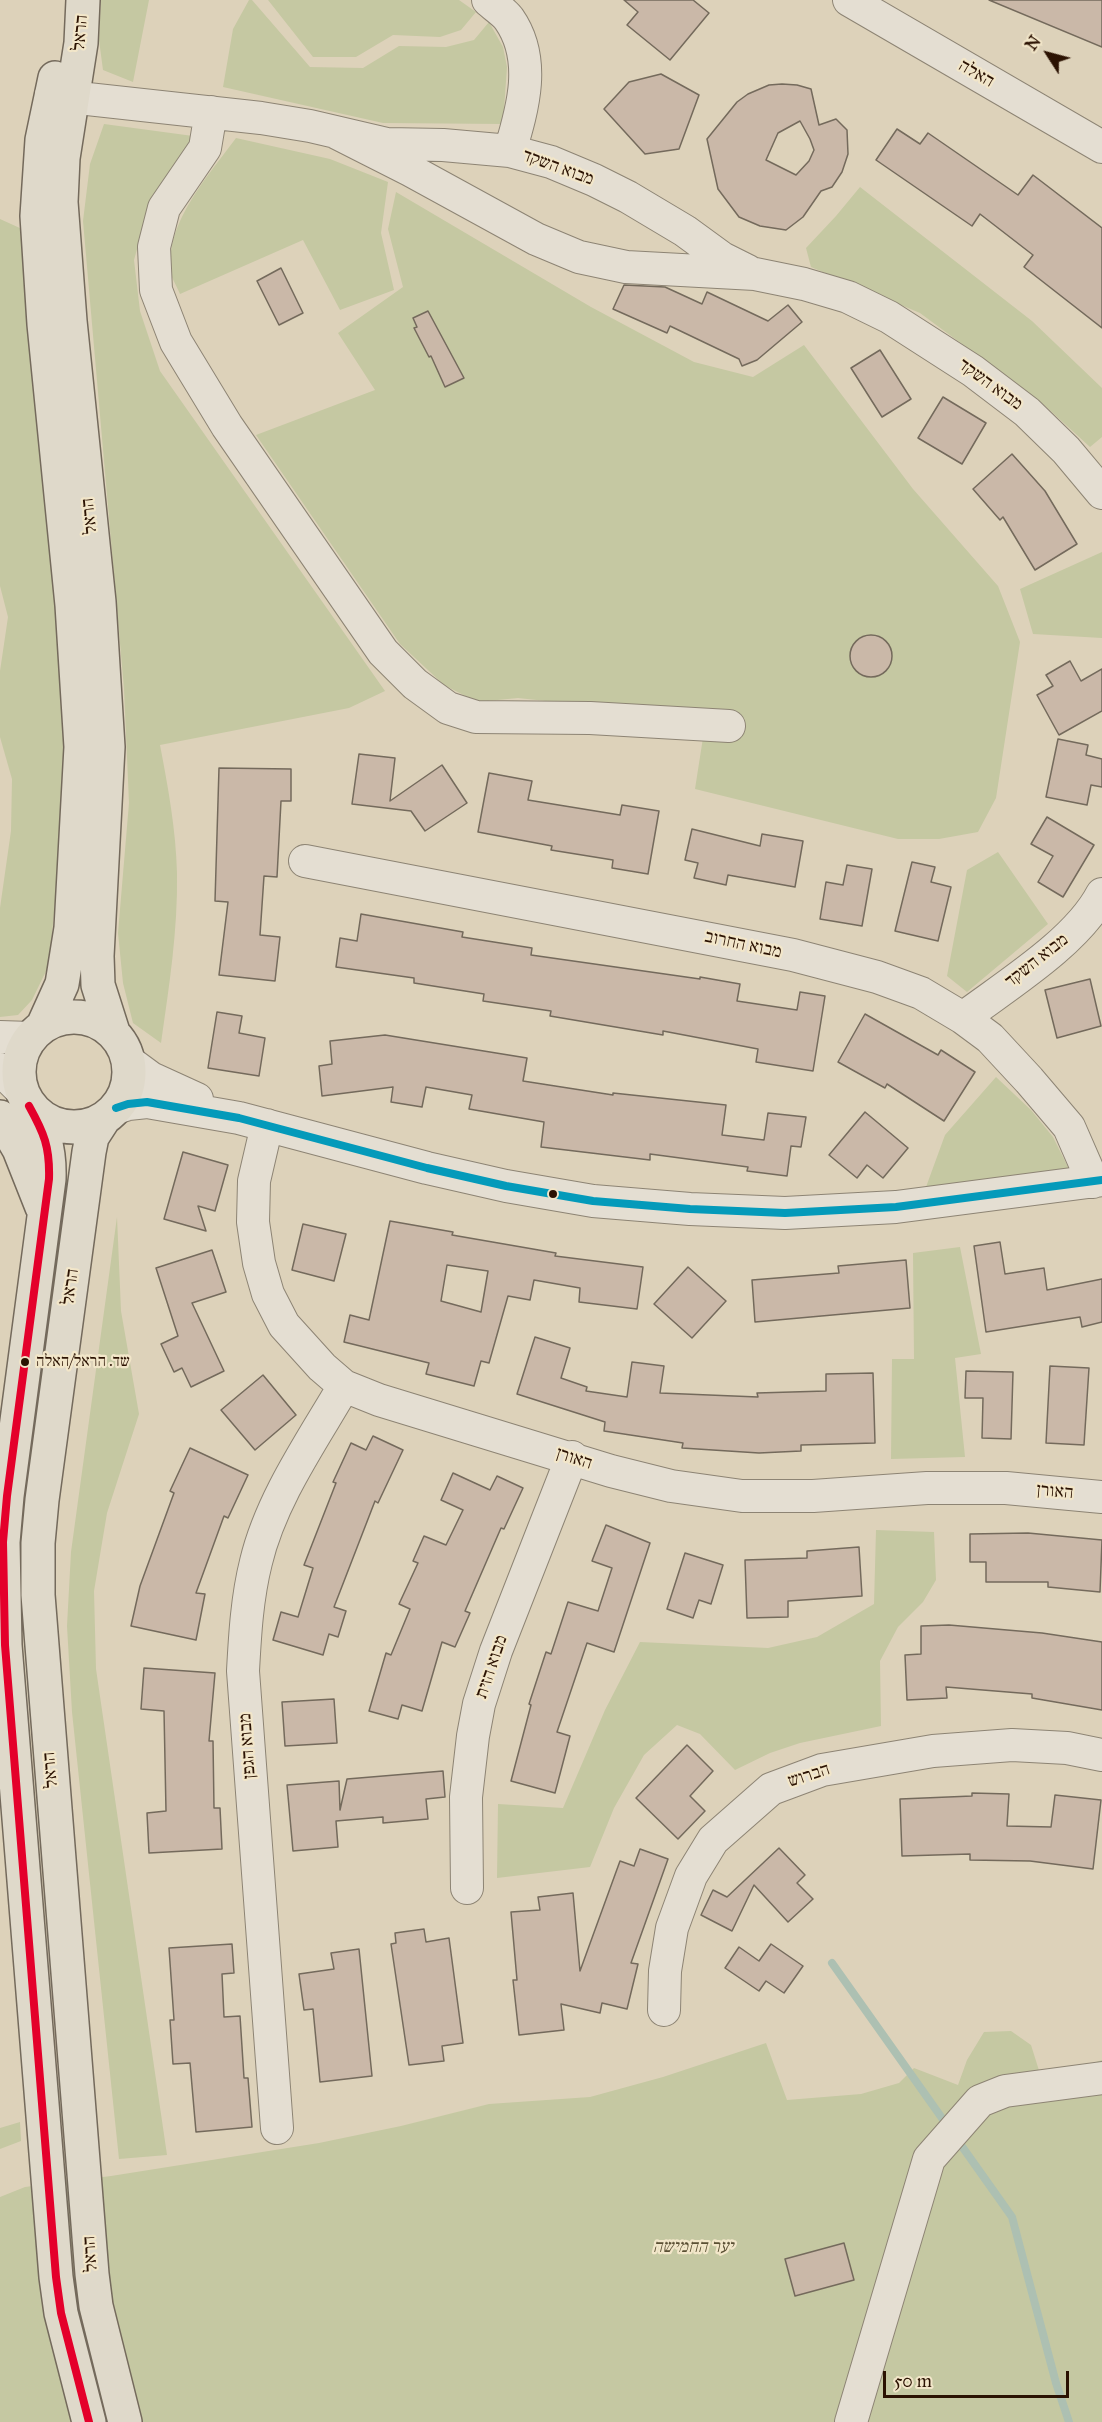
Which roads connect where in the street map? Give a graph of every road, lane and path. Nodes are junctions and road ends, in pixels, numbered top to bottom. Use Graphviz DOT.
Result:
graph roads {
  1 [pos="73,0"];
  2 [pos="83,0"];
  3 [pos="488,0"];
  4 [pos="849,0"];
  5 [pos="62,96"];
  6 [pos="211,112"];
  7 [pos="337,133"];
  8 [pos="1101,145"];
  9 [pos="510,151"];
  10 [pos="694,237"];
  11 [pos="684,270"];
  12 [pos="755,274"];
  13 [pos="1102,493"];
  14 [pos="729,726"];
  15 [pos="305,861"];
  16 [pos="1102,894"];
  17 [pos="963,1018"];
  18 [pos="113,1032"];
  19 [pos="24,1034"];
  20 [pos="128,1061"];
  21 [pos="13,1096"];
  22 [pos="109,1114"];
  23 [pos="253,1121"];
  24 [pos="1097,1181"];
  25 [pos="344,1386"];
  26 [pos="572,1457"];
  27 [pos="1102,1497"];
  28 [pos="1102,1755"];
  29 [pos="467,1888"];
  30 [pos="664,2010"];
  31 [pos="1102,2078"];
  32 [pos="278,2128"];
  33 [pos="89,2422"];
  34 [pos="125,2422"];
  35 [pos="851,2422"];
  1 -- 5 [label="main road, הראל"];
  2 -- 5 [label="main road, הראל"];
  3 -- 9 [label="street"];
  4 -- 8 [label="street, האלה"];
  5 -- 6 [label="street, מבוא השקד"];
  5 -- 18 [label="main road, הראל"];
  5 -- 19 [label="main road, הראל"];
  6 -- 7 [label="street, מבוא השקד"];
  6 -- 14 [label="street"];
  7 -- 9 [label="street, מבוא השקד"];
  7 -- 11 [label="street, מבוא השקד"];
  9 -- 10 [label="street, מבוא השקד"];
  10 -- 11 [label="street"];
  10 -- 12 [label="street, מבוא השקד"];
  11 -- 12 [label="street, מבוא השקד"];
  12 -- 13 [label="street, מבוא השקד"];
  15 -- 17 [label="street, מבוא החרוב"];
  16 -- 17 [label="street, מבוא השקד"];
  17 -- 24 [label="street, מבוא החרוב"];
  18 -- 19 [label="main road"];
  18 -- 20 [label="main road"];
  19 -- 21 [label="main road"];
  20 -- 22 [label="main road"];
  20 -- 23 [label="street"];
  21 -- 22 [label="main road"];
  21 -- 33 [label="main road, הראל"];
  22 -- 23 [label="street"];
  22 -- 34 [label="main road, הראל"];
  23 -- 24 [label="street"];
  23 -- 25 [label="street, האורן"];
  25 -- 26 [label="street, האורן"];
  25 -- 32 [label="street, מבוא הגפן"];
  26 -- 27 [label="street, האורן"];
  26 -- 29 [label="street, מבוא הזית"];
  28 -- 30 [label="street, הברוש"];
  31 -- 35 [label="street"];
}
